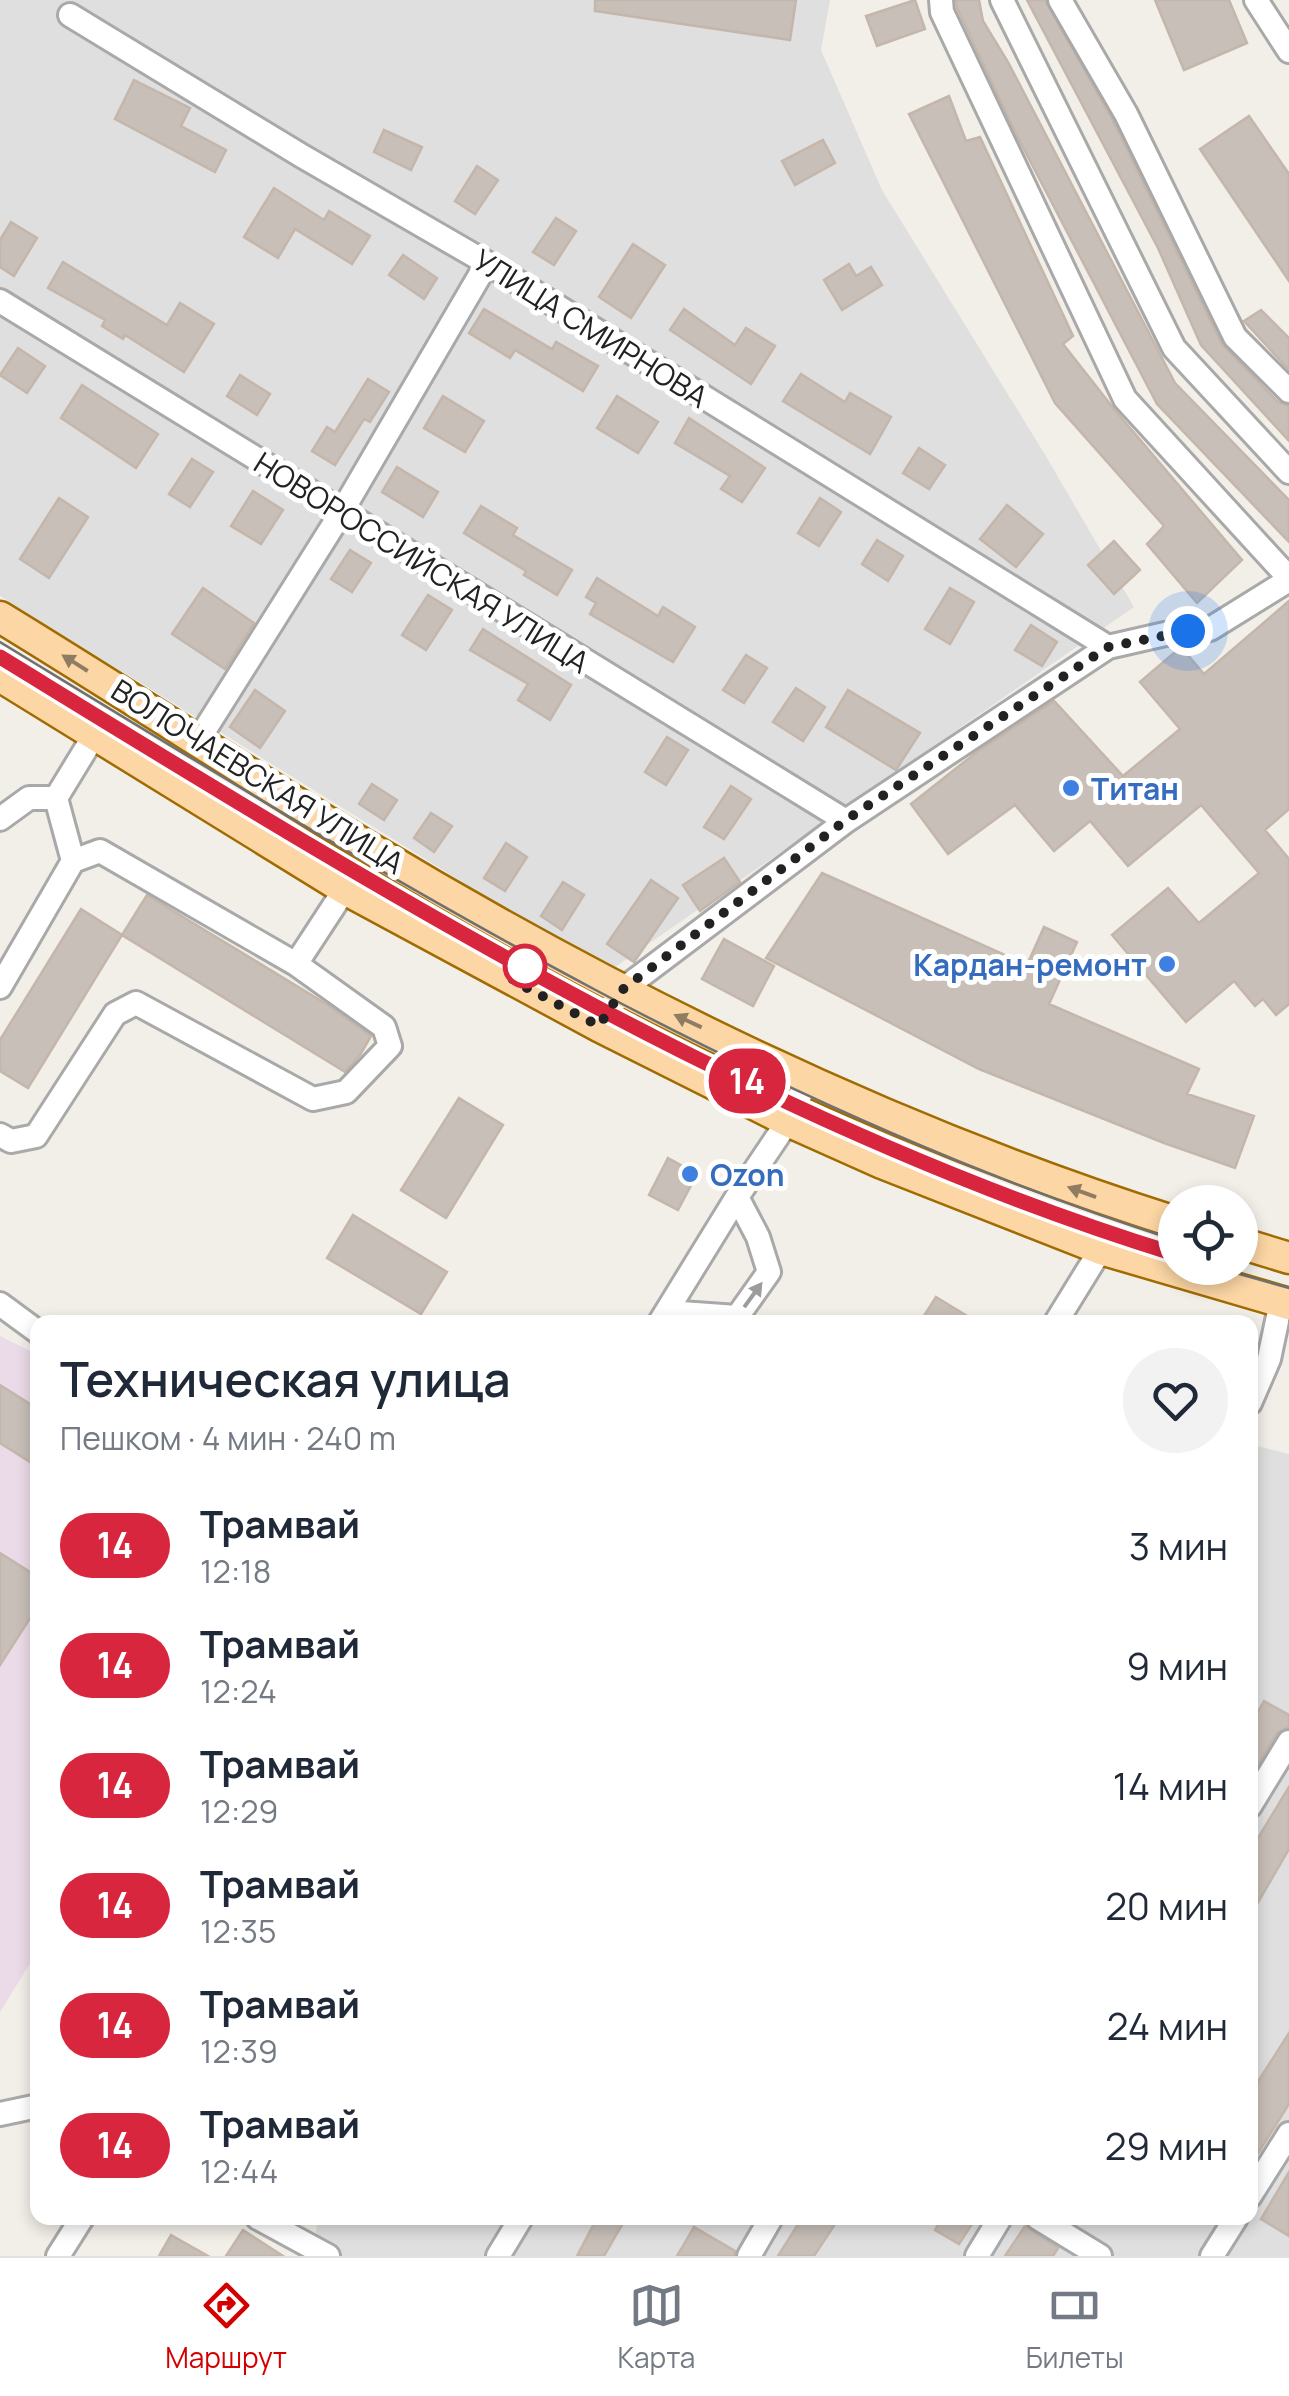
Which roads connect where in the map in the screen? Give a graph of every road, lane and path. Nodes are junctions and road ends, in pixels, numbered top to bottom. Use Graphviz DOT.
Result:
graph roads {
  1 [pos="941,0"];
  2 [pos="1002,0"];
  3 [pos="1060,0"];
  4 [pos="1256,0"];
  5 [pos="70,15"];
  6 [pos="1289,51"];
  7 [pos="487,263"];
  8 [pos="0,301"];
  9 [pos="1289,391"];
  10 [pos="1289,472"];
  11 [pos="340,513"];
  12 [pos="1289,579"];
  13 [pos="0,617"];
  14 [pos="1108,647"];
  15 [pos="0,676"];
  16 [pos="94,734"];
  17 [pos="199,739"];
  18 [pos="56,798"];
  19 [pos="0,819"];
  20 [pos="846,820"];
  21 [pos="73,861"];
  22 [pos="345,890"];
  23 [pos="296,964"];
  24 [pos="0,987"];
  25 [pos="622,990"];
  26 [pos="599,1026"];
  27 [pos="808,1078"];
  28 [pos="788,1121"];
  29 [pos="0,1134"];
  30 [pos="737,1197"];
  31 [pos="1158,1217"];
  32 [pos="1101,1249"];
  33 [pos="1258,1249"];
  34 [pos="1289,1258"];
  35 [pos="1285,1303"];
  36 [pos="0,1304"];
  37 [pos="665,1315"];
  38 [pos="737,1315"];
  39 [pos="1060,1315"];
  40 [pos="30,1326"];
  41 [pos="1258,1384"];
  42 [pos="1289,1742"];
  43 [pos="1258,1793"];
  44 [pos="30,2108"];
  45 [pos="0,2114"];
  46 [pos="1289,2134"];
  47 [pos="1258,2183"];
  48 [pos="78,2225"];
  49 [pos="271,2225"];
  50 [pos="517,2225"];
  51 [pos="767,2225"];
  52 [pos="996,2225"];
  53 [pos="1049,2225"];
  54 [pos="1232,2225"];
  55 [pos="58,2256"];
  56 [pos="328,2256"];
  57 [pos="498,2256"];
  58 [pos="749,2256"];
  59 [pos="977,2256"];
  60 [pos="1100,2256"];
  61 [pos="1212,2256"];
  1 -- 12 [label="street"];
  2 -- 10 [label="street"];
  3 -- 9 [label="street"];
  4 -- 6 [label="street"];
  5 -- 7 [label="street, УЛИЦА СМИРНОВА"];
  7 -- 11 [label="street"];
  7 -- 14 [label="street, УЛИЦА СМИРНОВА"];
  8 -- 11 [label="street, НОВОРОССИЙСКАЯ УЛИЦА"];
  11 -- 17 [label="street"];
  11 -- 20 [label="street, НОВОРОССИЙСКАЯ УЛИЦА"];
  12 -- 14 [label="street"];
  17 -- 13 [label="main road, ВОЛОЧАЕВСКАЯ УЛИЦА, one-way"];
  14 -- 20 [label="street"];
  15 -- 16 [label="main road, ВОЛОЧАЕВСКАЯ УЛИЦА"];
  16 -- 18 [label="street"];
  16 -- 22 [label="main road, ВОЛОЧАЕВСКАЯ УЛИЦА"];
  17 -- 25 [label="main road, ВОЛОЧАЕВСКАЯ УЛИЦА"];
  18 -- 19 [label="street"];
  18 -- 21 [label="street"];
  20 -- 25 [label="street"];
  21 -- 23 [label="street"];
  21 -- 24 [label="street"];
  22 -- 23 [label="street"];
  22 -- 26 [label="main road, ВОЛОЧАЕВСКАЯ УЛИЦА"];
  23 -- 29 [label="street"];
  25 -- 26 [label="street"];
  27 -- 25 [label="main road, ВОЛОЧАЕВСКАЯ УЛИЦА, one-way"];
  26 -- 28 [label="main road, ВОЛОЧАЕВСКАЯ УЛИЦА"];
  27 -- 28 [label="street"];
  31 -- 27 [label="main road, ВОЛОЧАЕВСКАЯ УЛИЦА, one-way"];
  28 -- 30 [label="street"];
  28 -- 32 [label="main road, ВОЛОЧАЕВСКАЯ УЛИЦА"];
  30 -- 37 [label="street"];
  38 -- 30 [label="street, one-way"];
  32 -- 35 [label="main road, ВОЛОЧАЕВСКАЯ УЛИЦА"];
  32 -- 39 [label="street"];
  33 -- 34 [label="main road"];
  35 -- 41 [label="street"];
  36 -- 40 [label="street"];
  42 -- 43 [label="street"];
  44 -- 45 [label="street"];
  46 -- 47 [label="street"];
  48 -- 55 [label="street"];
  49 -- 56 [label="street"];
  50 -- 57 [label="street"];
  51 -- 58 [label="street"];
  52 -- 59 [label="street"];
  53 -- 60 [label="street"];
  54 -- 61 [label="street"];
}
